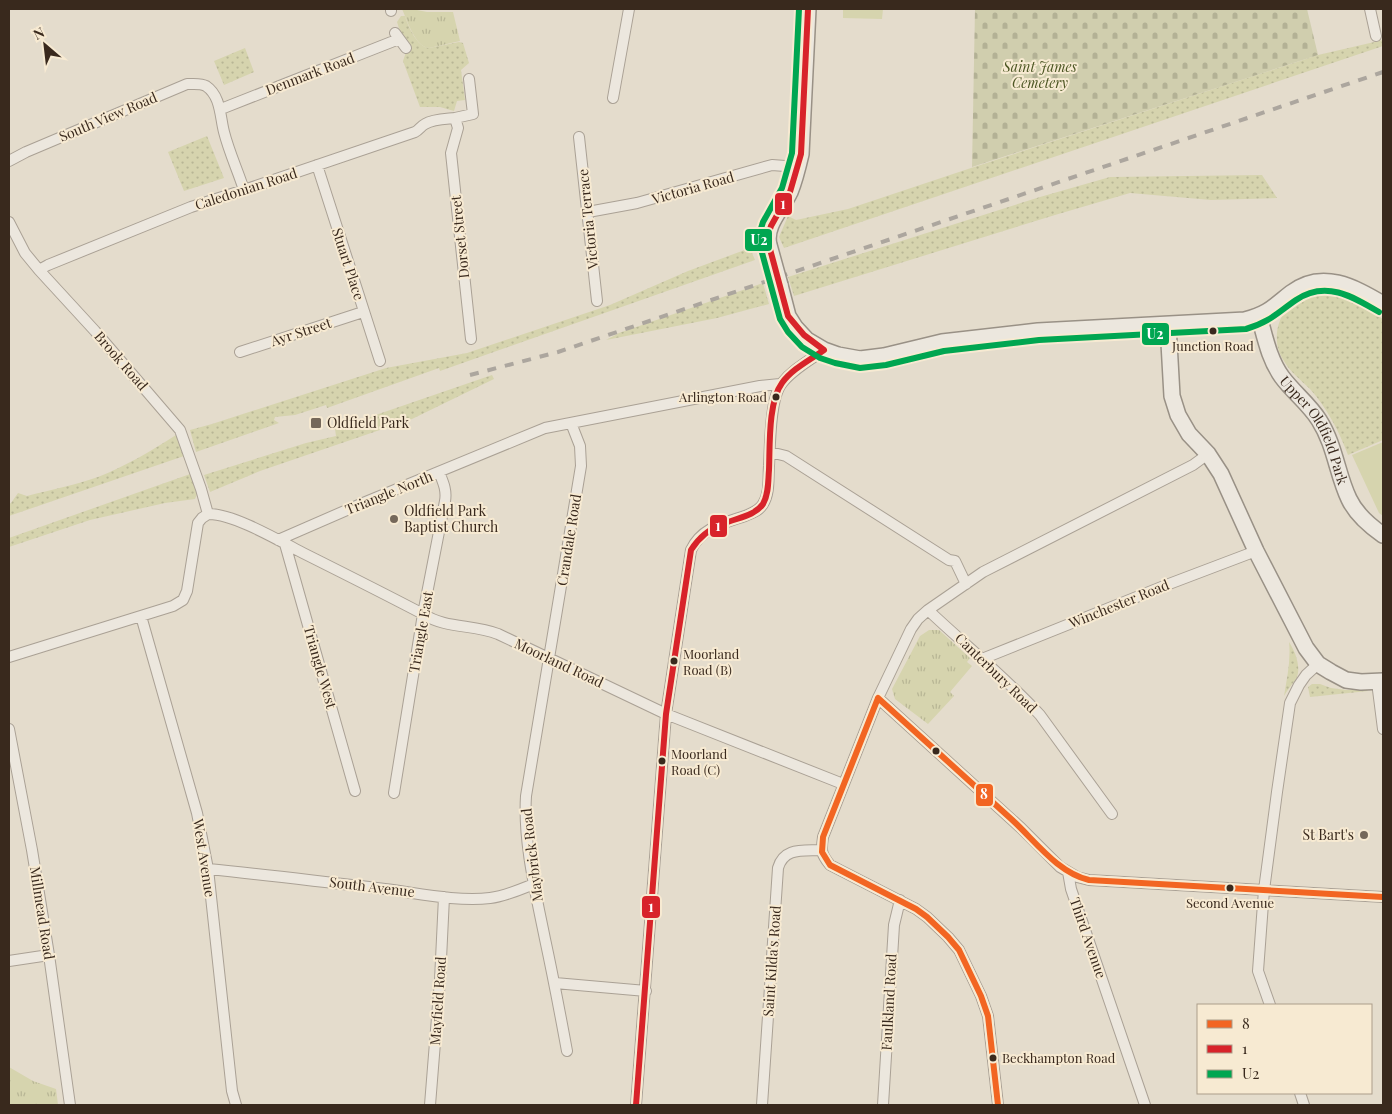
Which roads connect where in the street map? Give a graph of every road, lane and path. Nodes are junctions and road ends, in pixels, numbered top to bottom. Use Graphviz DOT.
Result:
graph roads {
  1 [pos="629,9"];
  2 [pos="808,9"];
  3 [pos="1370,9"];
  4 [pos="1376,36"];
  5 [pos="406,48"];
  6 [pos="469,79"];
  7 [pos="613,98"];
  8 [pos="221,109"];
  9 [pos="455,118"];
  10 [pos="579,137"];
  11 [pos="9,161"];
  12 [pos="316,165"];
  13 [pos="798,170"];
  14 [pos="244,190"];
  15 [pos="588,212"];
  16 [pos="9,222"];
  17 [pos="39,270"];
  18 [pos="597,301"];
  19 [pos="1383,304"];
  20 [pos="363,312"];
  21 [pos="1259,316"];
  22 [pos="1168,325"];
  23 [pos="470,339"];
  24 [pos="824,350"];
  25 [pos="240,352"];
  26 [pos="380,361"];
  27 [pos="780,384"];
  28 [pos="571,423"];
  29 [pos="770,452"];
  30 [pos="1208,454"];
  31 [pos="439,472"];
  32 [pos="208,514"];
  33 [pos="1383,535"];
  34 [pos="281,542"];
  35 [pos="1256,551"];
  36 [pos="966,584"];
  37 [pos="928,610"];
  38 [pos="423,614"];
  39 [pos="140,616"];
  40 [pos="9,657"];
  41 [pos="550,658"];
  42 [pos="982,658"];
  43 [pos="1318,664"];
  44 [pos="1380,681"];
  45 [pos="878,698"];
  46 [pos="666,714"];
  47 [pos="9,729"];
  48 [pos="1383,730"];
  49 [pos="843,784"];
  50 [pos="355,791"];
  51 [pos="394,793"];
  52 [pos="1112,814"];
  53 [pos="821,850"];
  54 [pos="208,869"];
  55 [pos="1068,872"];
  56 [pos="534,884"];
  57 [pos="1264,890"];
  58 [pos="444,897"];
  59 [pos="1383,897"];
  60 [pos="900,900"];
  61 [pos="49,955"];
  62 [pos="9,962"];
  63 [pos="555,983"];
  64 [pos="646,991"];
  65 [pos="1270,1004"];
  66 [pos="567,1051"];
  67 [pos="69,1102"];
  68 [pos="236,1105"];
  69 [pos="430,1105"];
  70 [pos="636,1105"];
  71 [pos="762,1105"];
  72 [pos="883,1105"];
  73 [pos="998,1105"];
  74 [pos="1145,1105"];
  1 -- 7 [label="street"];
  2 -- 13 [label="main road"];
  3 -- 4 [label="street"];
  5 -- 8 [label="street, Denmark Road"];
  6 -- 9 [label="street, Caledonian Road"];
  8 -- 11 [label="street, South View Road"];
  8 -- 14 [label="street"];
  9 -- 12 [label="street, Caledonian Road"];
  9 -- 23 [label="street, Dorset Street"];
  10 -- 15 [label="street, Victoria Terrace"];
  12 -- 14 [label="street, Caledonian Road"];
  12 -- 20 [label="street, Stuart Place"];
  13 -- 15 [label="street, Victoria Road"];
  13 -- 24 [label="main road, bridge"];
  14 -- 17 [label="street, Caledonian Road"];
  15 -- 18 [label="street, Victoria Terrace"];
  16 -- 17 [label="street, Brook Road"];
  17 -- 32 [label="street, Brook Road"];
  19 -- 21 [label="main road"];
  20 -- 25 [label="street, Ayr Street"];
  20 -- 26 [label="street, Stuart Place"];
  21 -- 22 [label="main road"];
  21 -- 33 [label="main road, Upper Oldfield Park"];
  22 -- 24 [label="main road"];
  22 -- 30 [label="main road"];
  24 -- 27 [label="street"];
  27 -- 28 [label="street, Triangle North"];
  27 -- 29 [label="street"];
  28 -- 31 [label="street, Triangle North"];
  28 -- 41 [label="street, Crandale Road"];
  29 -- 36 [label="street"];
  29 -- 46 [label="street"];
  30 -- 35 [label="main road"];
  30 -- 36 [label="street"];
  31 -- 34 [label="street, Triangle North"];
  31 -- 38 [label="street, Triangle East"];
  32 -- 34 [label="street"];
  32 -- 39 [label="street"];
  34 -- 38 [label="street, Moorland Road"];
  34 -- 50 [label="street, Triangle West"];
  35 -- 42 [label="street, Winchester Road"];
  35 -- 43 [label="main road"];
  36 -- 37 [label="street"];
  37 -- 42 [label="street, Canterbury Road"];
  37 -- 45 [label="street"];
  38 -- 41 [label="street, Moorland Road"];
  38 -- 51 [label="street, Triangle East"];
  39 -- 40 [label="street"];
  39 -- 54 [label="street, West Avenue"];
  41 -- 46 [label="street, Moorland Road"];
  41 -- 56 [label="street, Maybrick Road"];
  42 -- 52 [label="street, Canterbury Road"];
  43 -- 44 [label="main road"];
  43 -- 57 [label="street"];
  44 -- 48 [label="street"];
  45 -- 49 [label="street"];
  45 -- 55 [label="street"];
  46 -- 49 [label="street, Moorland Road"];
  46 -- 64 [label="street"];
  47 -- 61 [label="street, Millmead Road"];
  49 -- 53 [label="street"];
  53 -- 60 [label="street"];
  53 -- 71 [label="street, Saint Kilda's Road"];
  54 -- 58 [label="street, South Avenue"];
  54 -- 68 [label="street, West Avenue"];
  55 -- 57 [label="street"];
  55 -- 74 [label="street, Third Avenue"];
  56 -- 58 [label="street, South Avenue"];
  56 -- 63 [label="street, Maybrick Road"];
  57 -- 59 [label="street"];
  57 -- 65 [label="street"];
  58 -- 69 [label="street, Mayfield Road"];
  60 -- 72 [label="street, Faulkland Road"];
  60 -- 73 [label="street"];
  61 -- 62 [label="street"];
  61 -- 67 [label="street, Millmead Road"];
  63 -- 64 [label="street"];
  63 -- 66 [label="street, Maybrick Road"];
  64 -- 70 [label="street"];
}
